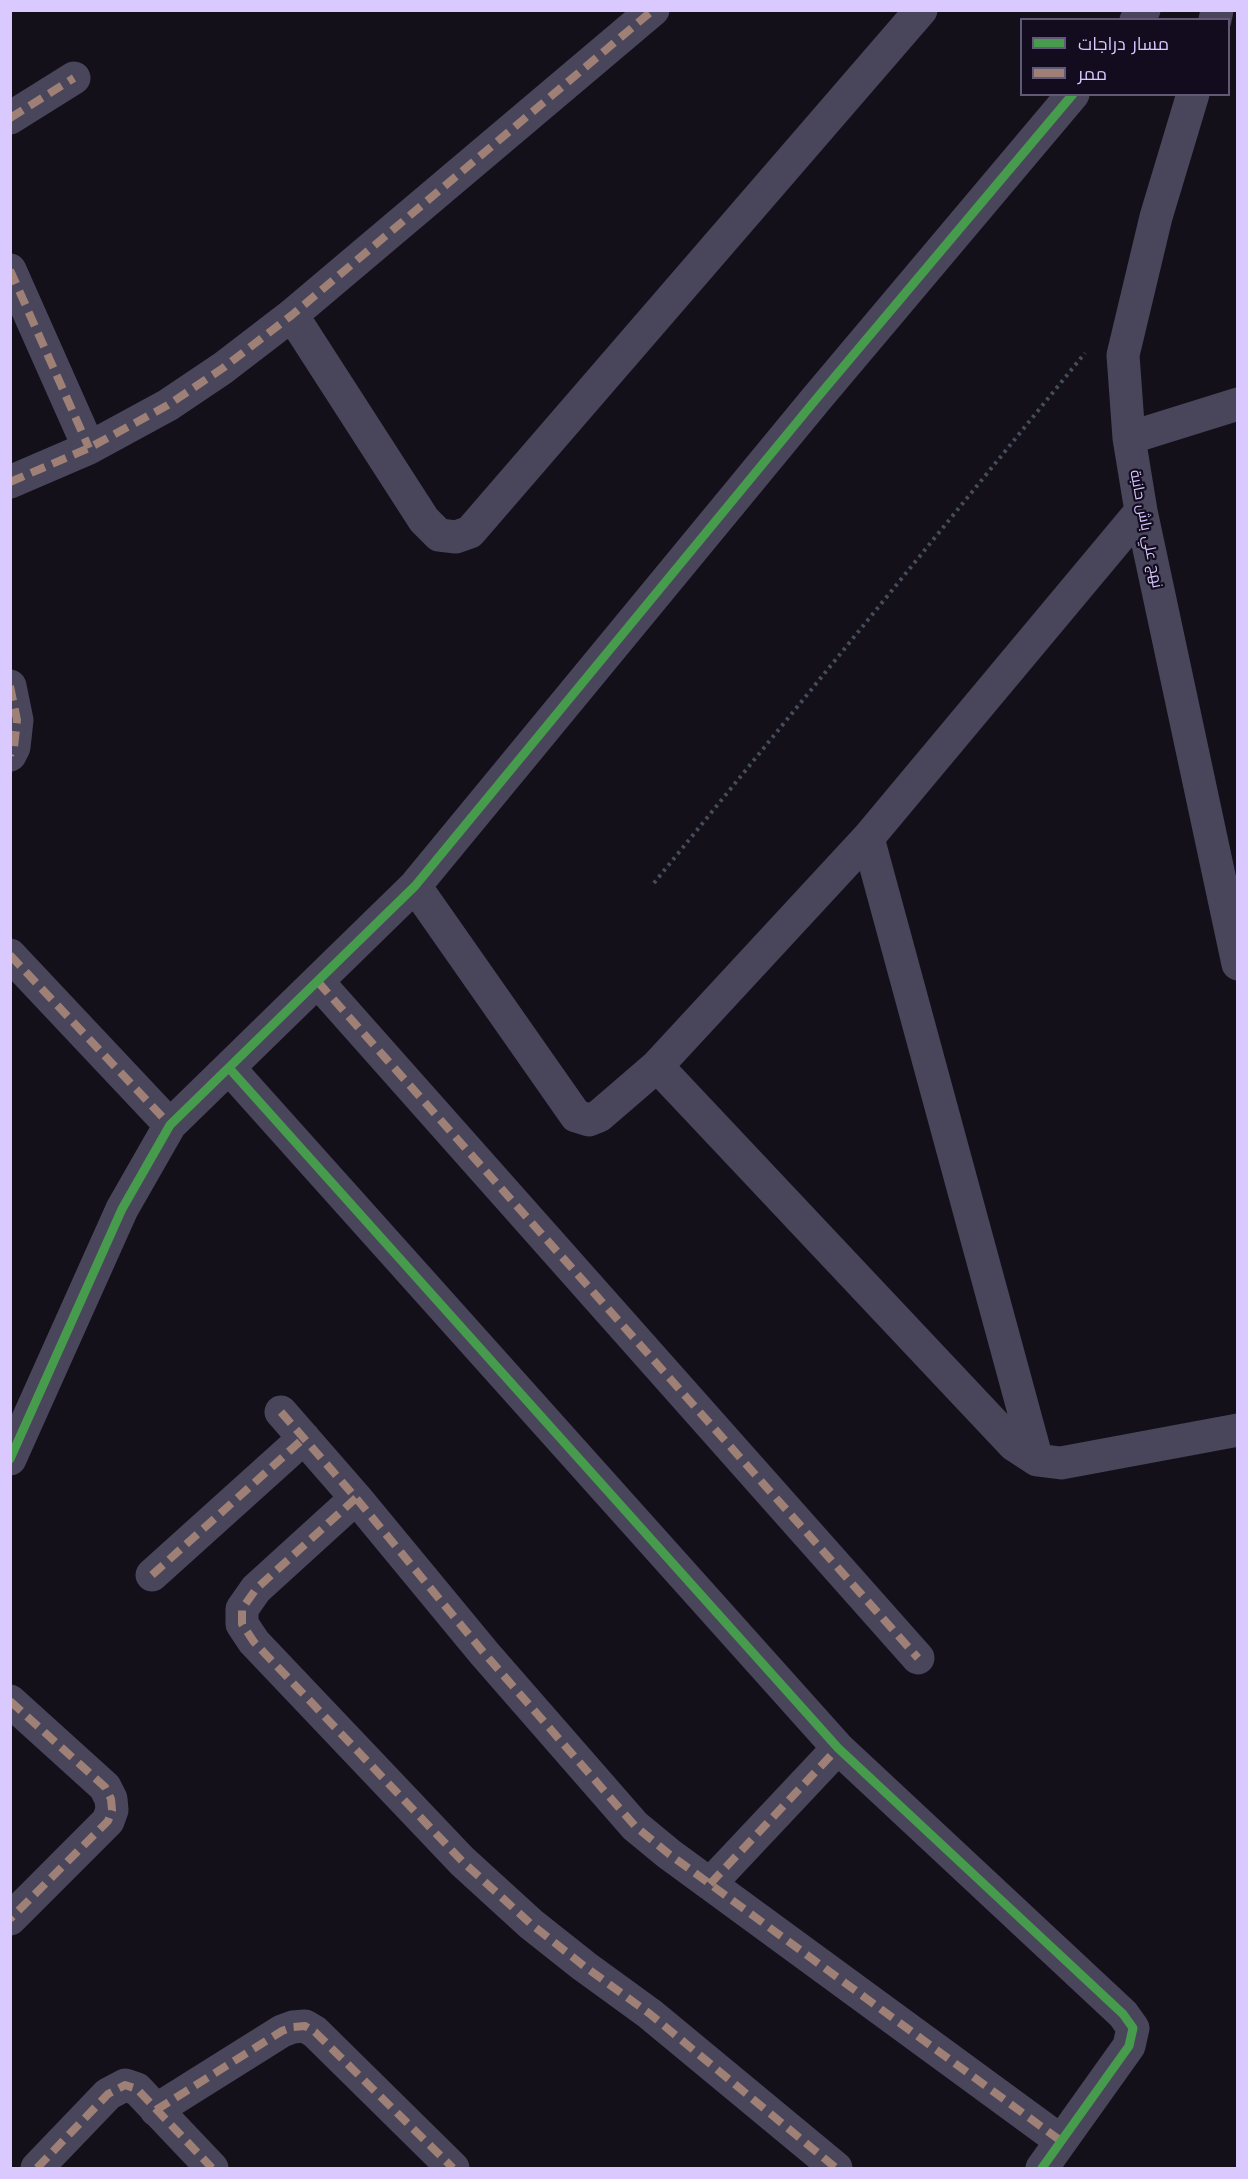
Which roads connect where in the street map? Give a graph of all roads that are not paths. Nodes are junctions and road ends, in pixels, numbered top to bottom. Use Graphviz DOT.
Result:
graph roads {
  1 [pos="653,10"];
  2 [pos="921,10"];
  3 [pos="74,78"];
  4 [pos="1071,96"];
  5 [pos="1192,96"];
  6 [pos="10,118"];
  7 [pos="10,270"];
  8 [pos="292,315"];
  9 [pos="1238,404"];
  10 [pos="1129,438"];
  11 [pos="89,448"];
  12 [pos="10,482"];
  13 [pos="1141,511"];
  14 [pos="10,686"];
  15 [pos="10,755"];
  16 [pos="868,838"];
  17 [pos="415,886"];
  18 [pos="10,955"];
  19 [pos="1238,964"];
  20 [pos="318,982"];
  21 [pos="657,1066"];
  22 [pos="229,1068"];
  23 [pos="170,1125"];
  24 [pos="281,1412"];
  25 [pos="1238,1430"];
  26 [pos="304,1438"];
  27 [pos="13,1446"];
  28 [pos="1037,1460"];
  29 [pos="356,1498"];
  30 [pos="152,1575"];
  31 [pos="918,1658"];
  32 [pos="10,1701"];
  33 [pos="838,1748"];
  34 [pos="710,1884"];
  35 [pos="10,1919"];
  36 [pos="156,2110"];
  37 [pos="1061,2141"];
  38 [pos="37,2169"];
  39 [pos="212,2169"];
  40 [pos="453,2169"];
  41 [pos="836,2169"];
  42 [pos="1042,2169"];
  1 -- 8 [label="street"];
  2 -- 8 [label="street"];
  3 -- 6 [label="street"];
  4 -- 17 [label="street"];
  5 -- 10 [label="street, نهج علي باش حانبة"];
  7 -- 11 [label="street"];
  8 -- 11 [label="street"];
  9 -- 10 [label="street"];
  10 -- 13 [label="street, نهج علي باش حانبة"];
  11 -- 12 [label="street"];
  13 -- 16 [label="street"];
  13 -- 19 [label="street, نهج علي باش حانبة"];
  14 -- 15 [label="street"];
  16 -- 21 [label="street"];
  16 -- 28 [label="street"];
  17 -- 20 [label="street"];
  17 -- 21 [label="street"];
  18 -- 23 [label="street"];
  20 -- 22 [label="street"];
  20 -- 31 [label="street"];
  21 -- 28 [label="street"];
  22 -- 23 [label="street"];
  22 -- 33 [label="street"];
  23 -- 27 [label="street"];
  24 -- 26 [label="street"];
  25 -- 28 [label="street"];
  26 -- 29 [label="street"];
  26 -- 30 [label="street"];
  29 -- 34 [label="street"];
  29 -- 41 [label="street"];
  32 -- 35 [label="street"];
  33 -- 34 [label="street"];
  33 -- 37 [label="street"];
  34 -- 37 [label="street"];
  36 -- 38 [label="street"];
  36 -- 39 [label="street"];
  36 -- 40 [label="street"];
  37 -- 42 [label="street"];
}
